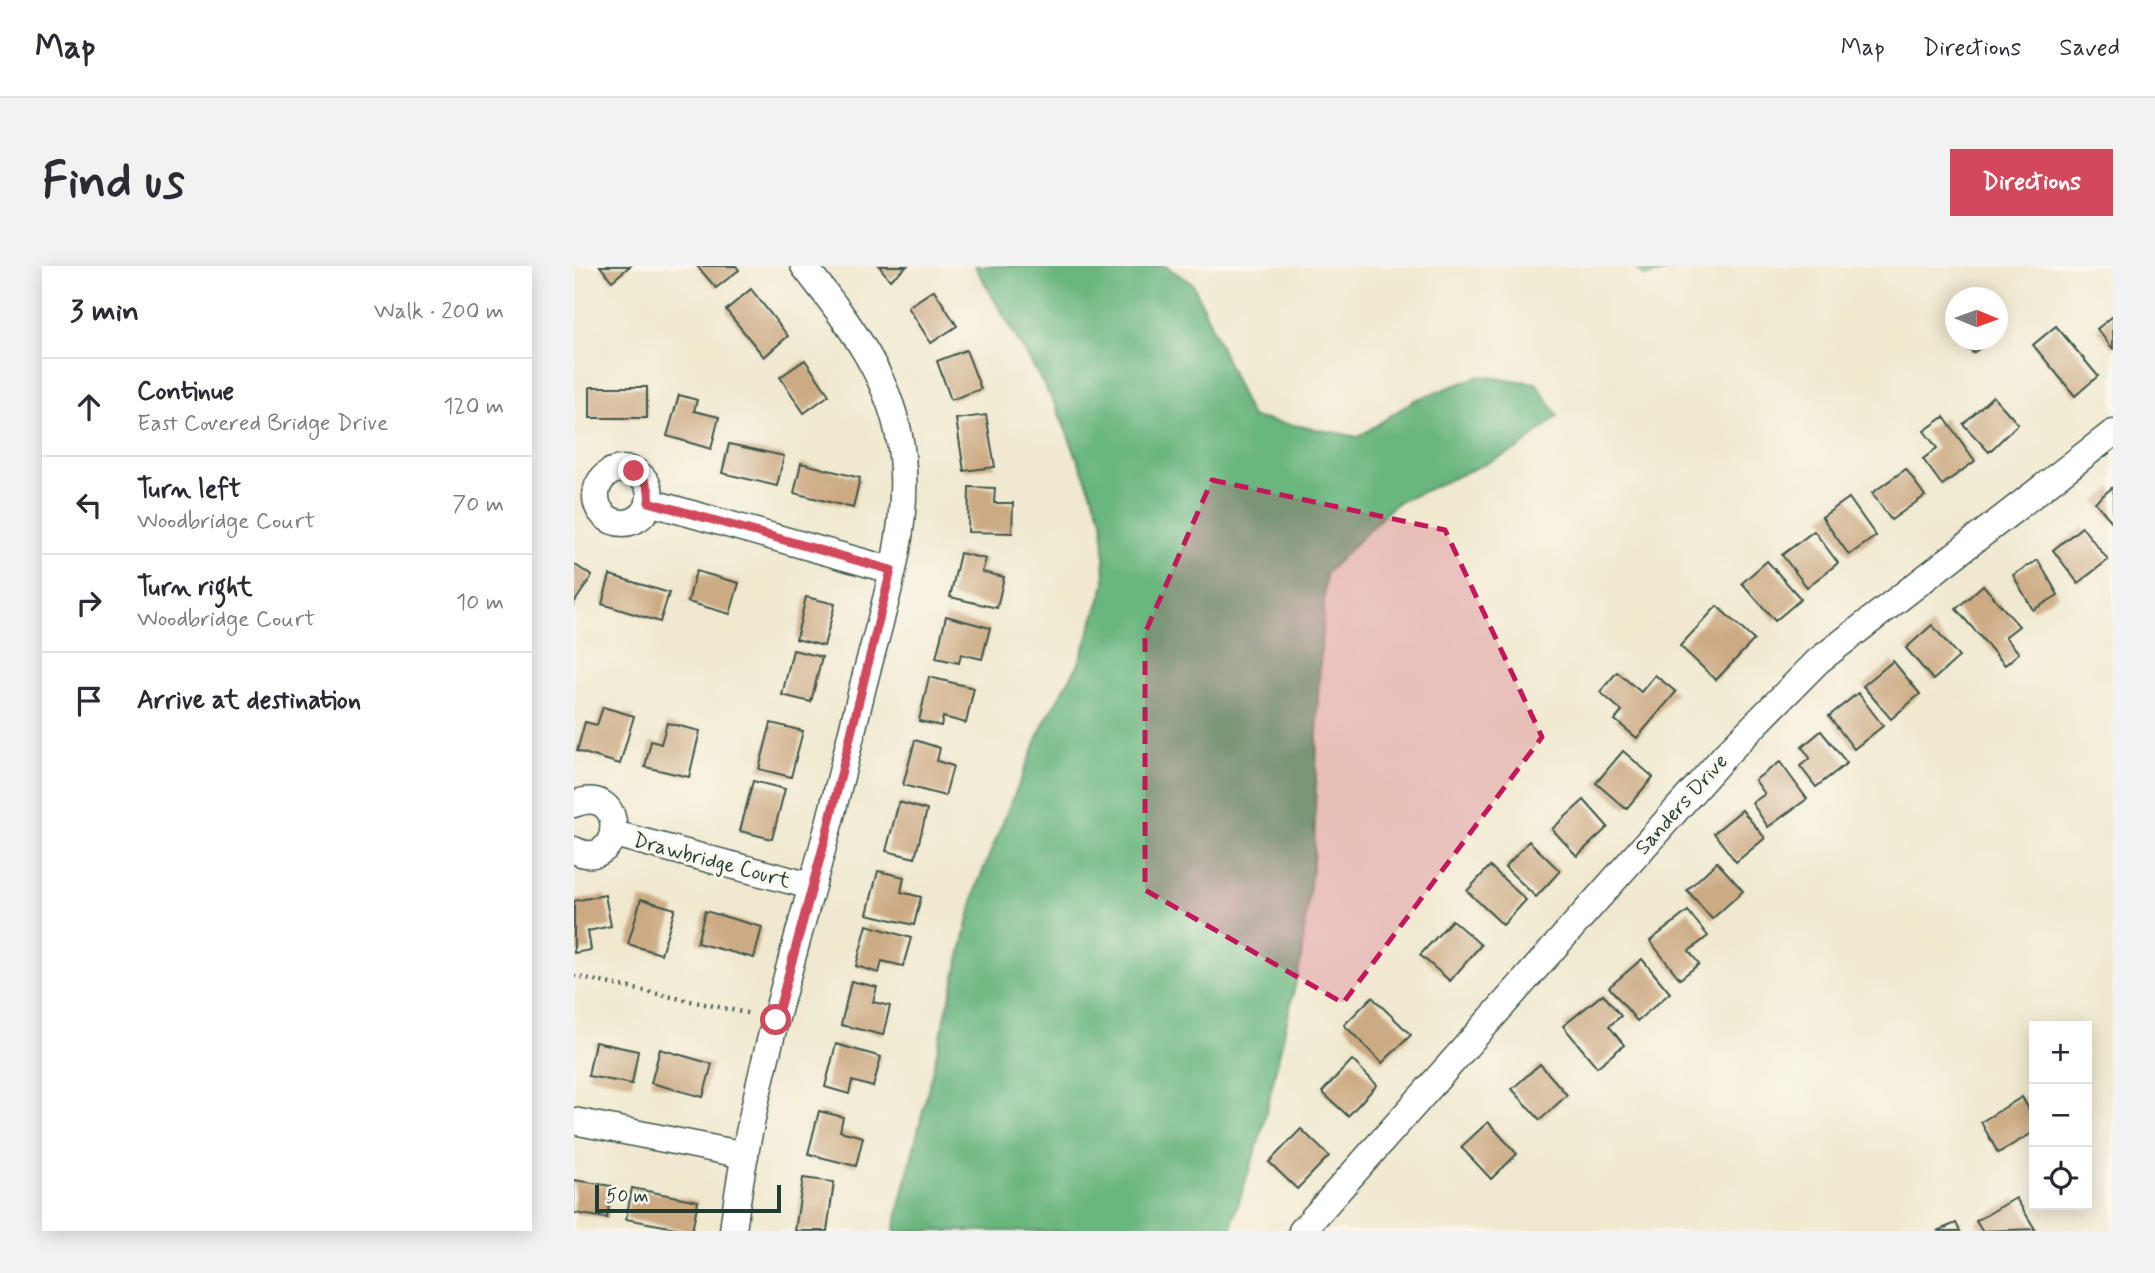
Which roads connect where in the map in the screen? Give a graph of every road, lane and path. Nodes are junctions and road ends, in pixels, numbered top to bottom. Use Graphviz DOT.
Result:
graph roads {
  1 [pos="804,266"];
  2 [pos="2113,433"];
  3 [pos="649,502"];
  4 [pos="891,570"];
  5 [pos="574,804"];
  6 [pos="614,835"];
  7 [pos="574,850"];
  8 [pos="811,886"];
  9 [pos="574,976"];
  10 [pos="776,1020"];
  11 [pos="574,1121"];
  12 [pos="745,1155"];
  13 [pos="733,1231"];
  14 [pos="1302,1231"];
  1 -- 4 [label="street"];
  2 -- 14 [label="street, Sanders Drive"];
  3 -- 4 [label="street"];
  4 -- 8 [label="street"];
  5 -- 6 [label="street, Drawbridge Court"];
  6 -- 7 [label="street, Drawbridge Court"];
  6 -- 8 [label="street, Drawbridge Court"];
  8 -- 10 [label="street"];
  9 -- 10 [label="path"];
  10 -- 12 [label="street"];
  11 -- 12 [label="street"];
  12 -- 13 [label="street"];
}
